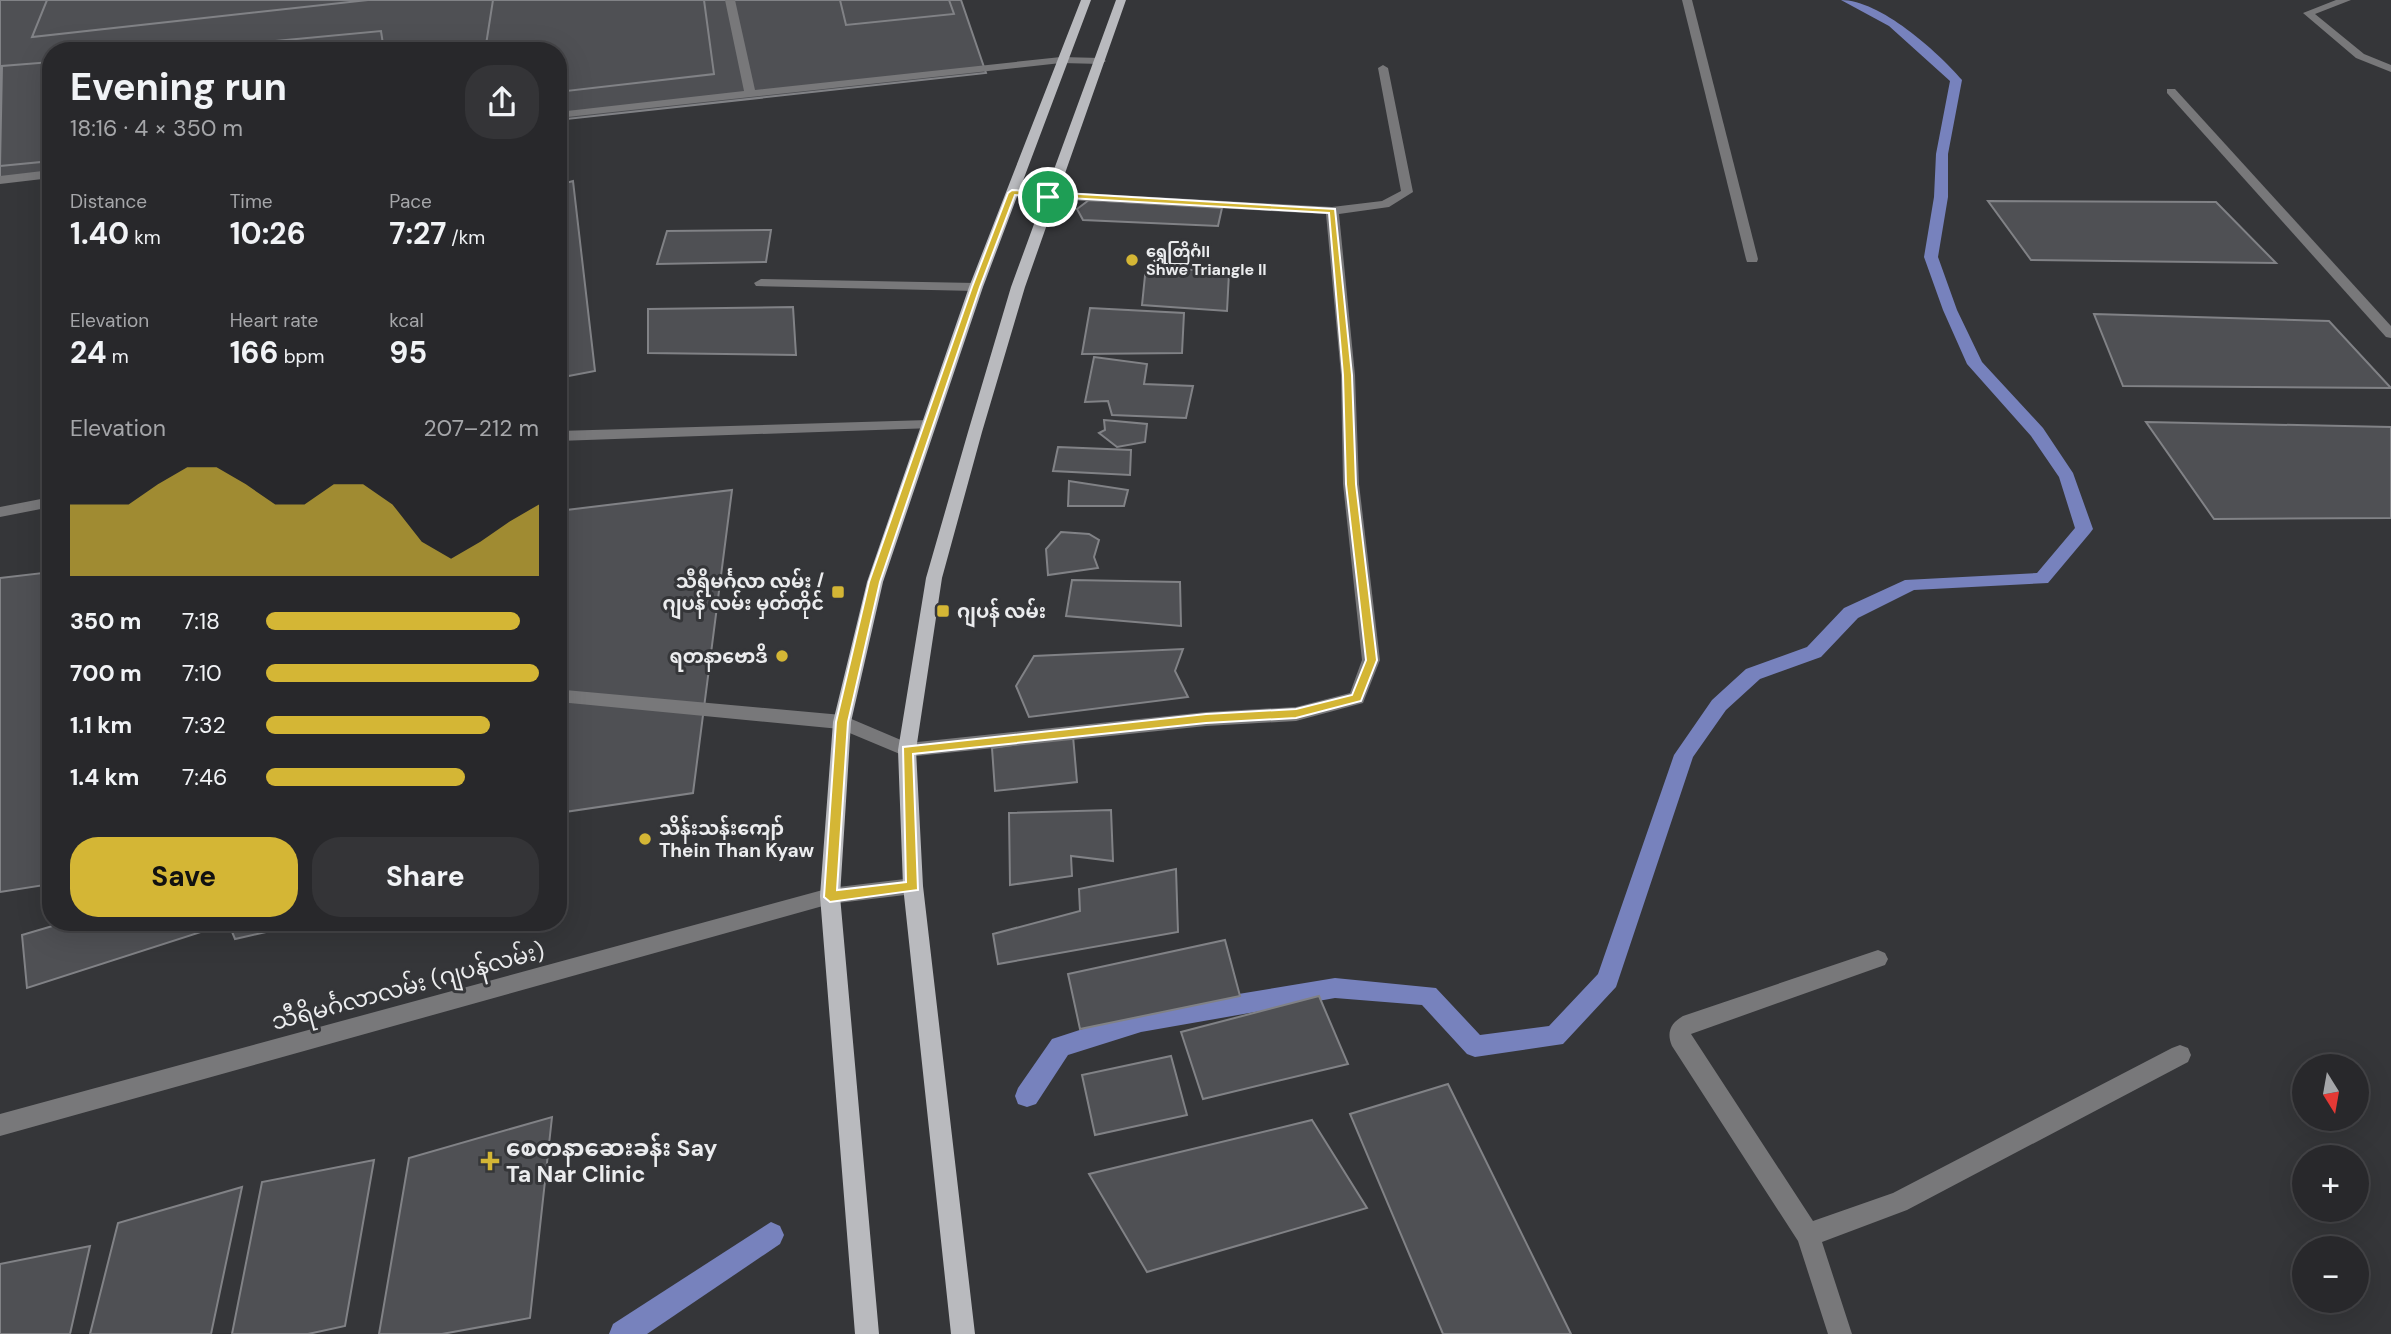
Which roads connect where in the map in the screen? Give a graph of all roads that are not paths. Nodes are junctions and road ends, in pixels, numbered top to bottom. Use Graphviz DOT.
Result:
graph roads {
  1 [pos="730,0"];
  2 [pos="1086,0"];
  3 [pos="1121,0"];
  4 [pos="1687,0"];
  5 [pos="2346,0"];
  6 [pos="1061,60"];
  7 [pos="1101,61"];
  8 [pos="1383,68"];
  9 [pos="2391,69"];
  10 [pos="2171,91"];
  11 [pos="750,93"];
  12 [pos="567,114"];
  13 [pos="42,175"];
  14 [pos="0,180"];
  15 [pos="1012,193"];
  16 [pos="1048,197"];
  17 [pos="1332,211"];
  18 [pos="1752,259"];
  19 [pos="761,283"];
  20 [pos="976,287"];
  21 [pos="2391,334"];
  22 [pos="928,425"];
  23 [pos="567,436"];
  24 [pos="42,504"];
  25 [pos="0,512"];
  26 [pos="567,697"];
  27 [pos="842,722"];
  28 [pos="907,750"];
  29 [pos="913,886"];
  30 [pos="830,897"];
  31 [pos="1878,959"];
  32 [pos="2180,1055"];
  33 [pos="0,1125"];
  34 [pos="1808,1236"];
  35 [pos="867,1334"];
  36 [pos="963,1334"];
  37 [pos="1840,1334"];
  1 -- 11 [label="street"];
  2 -- 6 [label="main road"];
  3 -- 7 [label="main road"];
  4 -- 18 [label="street"];
  5 -- 9 [label="street"];
  6 -- 7 [label="street"];
  6 -- 11 [label="street"];
  6 -- 15 [label="main road"];
  7 -- 16 [label="main road"];
  8 -- 17 [label="street"];
  10 -- 21 [label="street"];
  11 -- 12 [label="street"];
  13 -- 14 [label="street"];
  15 -- 16 [label="street"];
  15 -- 20 [label="main road"];
  16 -- 17 [label="street"];
  16 -- 28 [label="main road"];
  17 -- 28 [label="street"];
  19 -- 20 [label="street"];
  20 -- 22 [label="main road"];
  22 -- 23 [label="street"];
  22 -- 27 [label="main road"];
  24 -- 25 [label="street"];
  26 -- 27 [label="street"];
  27 -- 28 [label="street"];
  27 -- 30 [label="main road"];
  28 -- 29 [label="main road"];
  29 -- 30 [label="street, သီရိမင်္ဂလာလမ်း (ဂျပန်လမ်း)"];
  29 -- 36 [label="main road"];
  30 -- 33 [label="street, သီရိမင်္ဂလာလမ်း (ဂျပန်လမ်း)"];
  30 -- 35 [label="main road"];
  31 -- 34 [label="street"];
  32 -- 34 [label="street"];
  34 -- 37 [label="street"];
}
